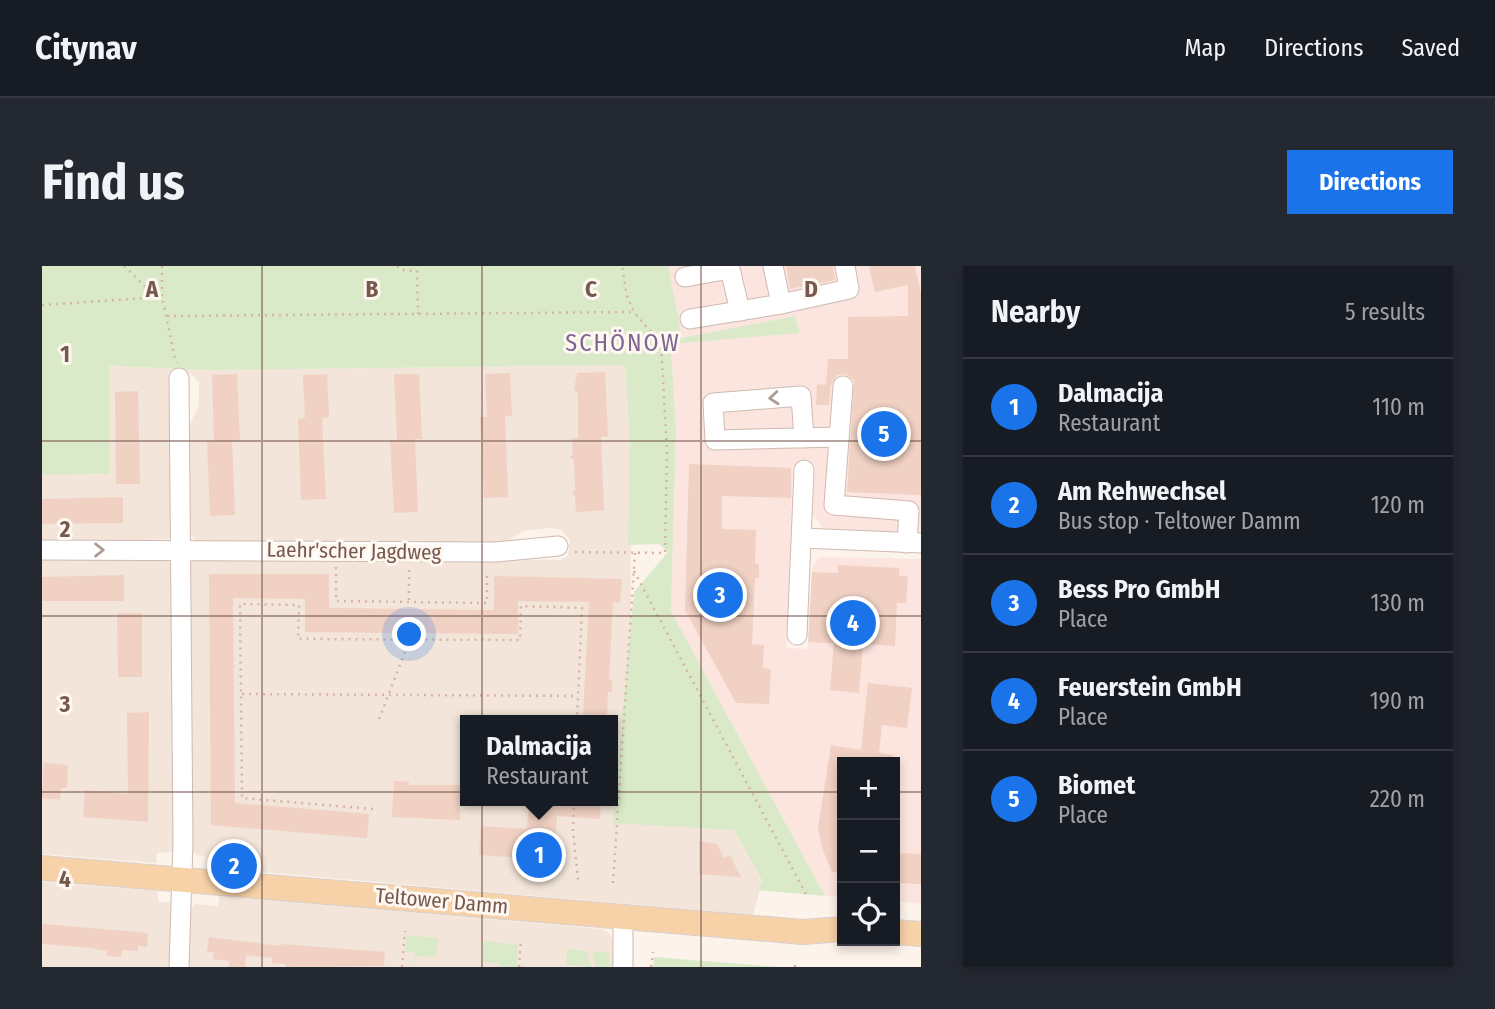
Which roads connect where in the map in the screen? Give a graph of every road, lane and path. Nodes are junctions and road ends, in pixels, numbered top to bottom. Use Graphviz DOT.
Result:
graph roads {
  1 [pos="124,266"];
  2 [pos="162,266"];
  3 [pos="397,266"];
  4 [pos="622,266"];
  5 [pos="773,266"];
  6 [pos="845,266"];
  7 [pos="685,277"];
  8 [pos="156,297"];
  9 [pos="162,297"];
  10 [pos="781,304"];
  11 [pos="42,305"];
  12 [pos="740,311"];
  13 [pos="634,312"];
  14 [pos="418,314"];
  15 [pos="167,316"];
  16 [pos="690,319"];
  17 [pos="179,377"];
  18 [pos="843,386"];
  19 [pos="839,437"];
  20 [pos="804,438"];
  21 [pos="804,470"];
  22 [pos="848,506"];
  23 [pos="802,538"];
  24 [pos="845,539"];
  25 [pos="914,543"];
  26 [pos="558,546"];
  27 [pos="42,550"];
  28 [pos="181,550"];
  29 [pos="635,553"];
  30 [pos="336,563"];
  31 [pos="409,564"];
  32 [pos="487,564"];
  33 [pos="634,571"];
  34 [pos="409,602"];
  35 [pos="797,635"];
  36 [pos="411,639"];
  37 [pos="241,694"];
  38 [pos="389,695"];
  39 [pos="578,696"];
  40 [pos="577,715"];
  41 [pos="379,719"];
  42 [pos="574,806"];
  43 [pos="373,809"];
  44 [pos="42,868"];
  45 [pos="182,879"];
  46 [pos="578,880"];
  47 [pos="613,883"];
  48 [pos="808,898"];
  49 [pos="623,916"];
  50 [pos="837,929"];
  51 [pos="405,931"];
  52 [pos="900,932"];
  53 [pos="921,934"];
  54 [pos="521,941"];
  55 [pos="653,952"];
  56 [pos="179,967"];
  57 [pos="402,967"];
  58 [pos="519,967"];
  59 [pos="623,967"];
  60 [pos="651,967"];
  1 -- 8 [label="path"];
  2 -- 9 [label="path"];
  3 -- 14 [label="path"];
  4 -- 13 [label="path"];
  5 -- 10 [label="street"];
  6 -- 10 [label="street"];
  7 -- 12 [label="street"];
  8 -- 9 [label="path"];
  8 -- 11 [label="path"];
  9 -- 15 [label="path"];
  10 -- 12 [label="street"];
  12 -- 16 [label="street"];
  13 -- 14 [label="path"];
  13 -- 29 [label="path"];
  14 -- 15 [label="path"];
  15 -- 17 [label="path"];
  17 -- 28 [label="street"];
  18 -- 19 [label="street"];
  19 -- 20 [label="street"];
  19 -- 22 [label="street"];
  20 -- 20 [label="street, one-way"];
  21 -- 23 [label="street"];
  22 -- 24 [label="street"];
  22 -- 25 [label="street"];
  23 -- 24 [label="street"];
  23 -- 35 [label="street"];
  24 -- 25 [label="street"];
  26 -- 28 [label="street, Laehr'scher Jagdweg"];
  26 -- 29 [label="path"];
  27 -- 28 [label="street, Laehr'scher Jagdweg, one-way"];
  28 -- 45 [label="street"];
  29 -- 33 [label="path"];
  30 -- 34 [label="path"];
  31 -- 34 [label="path"];
  32 -- 34 [label="path"];
  33 -- 47 [label="path"];
  33 -- 48 [label="path"];
  36 -- 37 [label="path"];
  36 -- 38 [label="path"];
  36 -- 39 [label="path"];
  37 -- 38 [label="path"];
  37 -- 43 [label="path"];
  38 -- 39 [label="path"];
  38 -- 41 [label="path"];
  39 -- 40 [label="path"];
  42 -- 46 [label="path"];
  44 -- 45 [label="main road, Teltower Damm"];
  45 -- 49 [label="main road, Teltower Damm"];
  45 -- 56 [label="street"];
  49 -- 50 [label="main road, Teltower Damm"];
  49 -- 59 [label="street"];
  51 -- 57 [label="path"];
  52 -- 53 [label="main road"];
  54 -- 58 [label="path"];
  55 -- 60 [label="path"];
}
